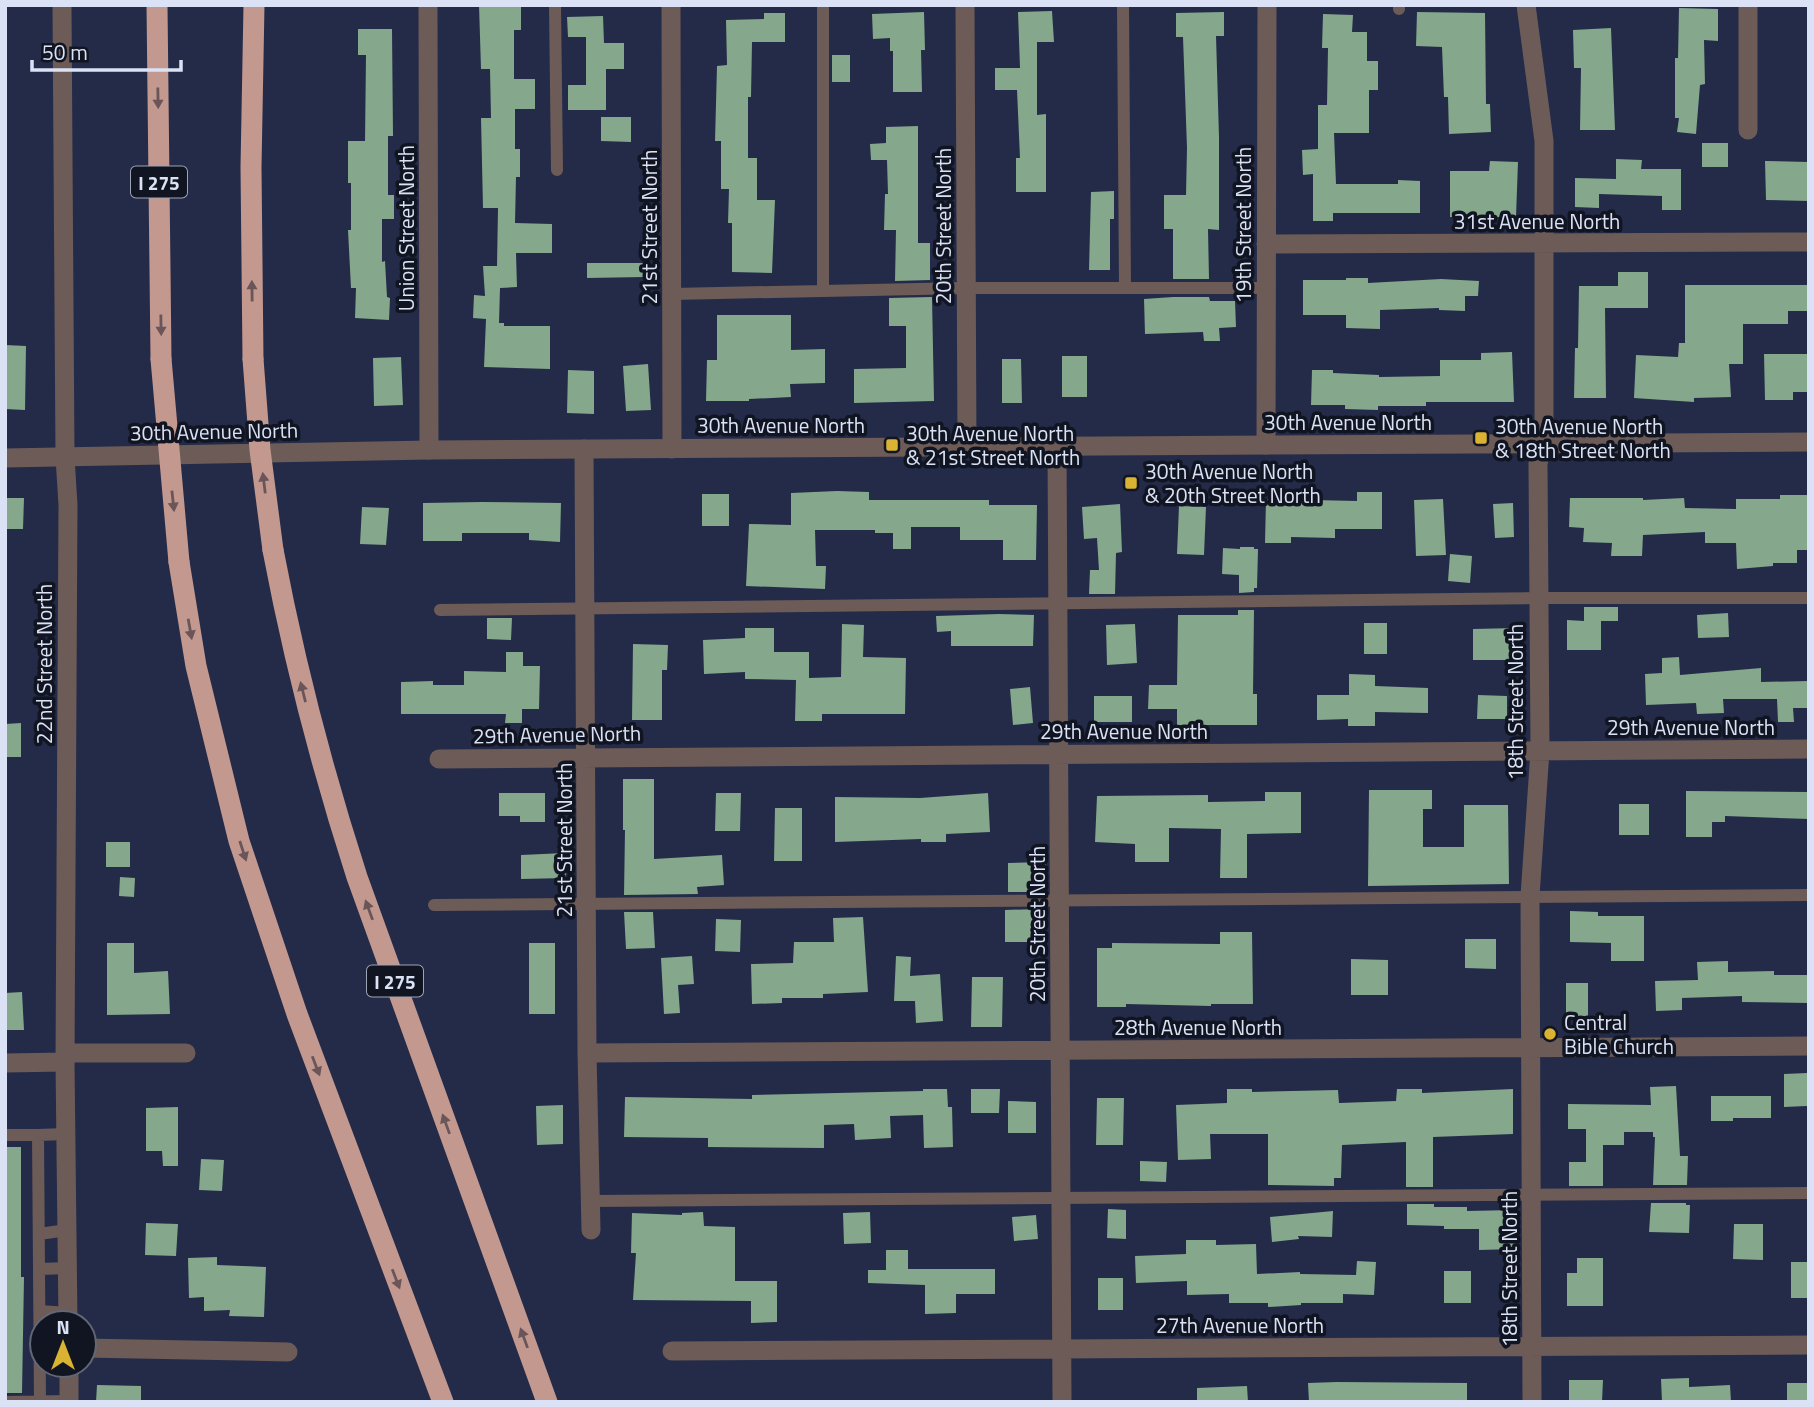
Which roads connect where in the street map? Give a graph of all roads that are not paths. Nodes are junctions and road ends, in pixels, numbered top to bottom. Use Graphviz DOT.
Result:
graph roads {
  1 [pos="62,5"];
  2 [pos="157,5"];
  3 [pos="254,5"];
  4 [pos="428,5"];
  5 [pos="555,5"];
  6 [pos="671,5"];
  7 [pos="823,5"];
  8 [pos="965,5"];
  9 [pos="1123,5"];
  10 [pos="1268,5"];
  11 [pos="1526,5"];
  12 [pos="1748,5"];
  13 [pos="1748,130"];
  14 [pos="557,170"];
  15 [pos="1809,242"];
  16 [pos="1545,243"];
  17 [pos="1266,244"];
  18 [pos="966,288"];
  19 [pos="1125,288"];
  20 [pos="1266,288"];
  21 [pos="823,291"];
  22 [pos="672,293"];
  23 [pos="1809,442"];
  24 [pos="1544,444"];
  25 [pos="1266,445"];
  26 [pos="1057,446"];
  27 [pos="967,447"];
  28 [pos="584,449"];
  29 [pos="672,449"];
  30 [pos="429,450"];
  31 [pos="65,457"];
  32 [pos="5,458"];
  33 [pos="1538,598"];
  34 [pos="1809,598"];
  35 [pos="1058,603"];
  36 [pos="440,610"];
  37 [pos="585,610"];
  38 [pos="1809,749"];
  39 [pos="1540,751"];
  40 [pos="1059,754"];
  41 [pos="586,756"];
  42 [pos="439,758"];
  43 [pos="1809,895"];
  44 [pos="1530,896"];
  45 [pos="1060,900"];
  46 [pos="587,904"];
  47 [pos="434,905"];
  48 [pos="1809,1046"];
  49 [pos="1531,1048"];
  50 [pos="1060,1050"];
  51 [pos="186,1053"];
  52 [pos="587,1053"];
  53 [pos="65,1058"];
  54 [pos="5,1063"];
  55 [pos="66,1134"];
  56 [pos="5,1135"];
  57 [pos="38,1135"];
  58 [pos="67,1183"];
  59 [pos="39,1185"];
  60 [pos="1809,1193"];
  61 [pos="1531,1194"];
  62 [pos="1061,1198"];
  63 [pos="590,1201"];
  64 [pos="67,1230"];
  65 [pos="590,1230"];
  66 [pos="39,1234"];
  67 [pos="68,1268"];
  68 [pos="40,1269"];
  69 [pos="40,1309"];
  70 [pos="68,1309"];
  71 [pos="1809,1345"];
  72 [pos="1532,1346"];
  73 [pos="98,1348"];
  74 [pos="1062,1349"];
  75 [pos="671,1351"];
  76 [pos="288,1352"];
  77 [pos="40,1379"];
  78 [pos="69,1379"];
  79 [pos="69,1401"];
  80 [pos="5,1402"];
  81 [pos="40,1402"];
  82 [pos="443,1402"];
  83 [pos="547,1402"];
  84 [pos="1062,1402"];
  85 [pos="1532,1402"];
  1 -- 31 [label="street, 22nd Street North"];
  2 -- 82 [label="highway, I 275, one-way, bridge"];
  83 -- 3 [label="highway, I 275, one-way, bridge"];
  4 -- 30 [label="street, Union Street North"];
  5 -- 14 [label="lane"];
  6 -- 22 [label="street, 21st Street North"];
  7 -- 21 [label="lane"];
  8 -- 18 [label="street, 20th Street North"];
  9 -- 19 [label="lane"];
  10 -- 17 [label="street, 19th Street North"];
  11 -- 16 [label="street, 18th Street North"];
  12 -- 13 [label="street"];
  15 -- 16 [label="street, 31st Avenue North"];
  16 -- 17 [label="street, 31st Avenue North"];
  16 -- 24 [label="street, 18th Street North"];
  17 -- 20 [label="street, 19th Street North"];
  18 -- 19 [label="lane"];
  18 -- 21 [label="lane"];
  18 -- 27 [label="street, 20th Street North"];
  19 -- 20 [label="lane"];
  20 -- 25 [label="street, 19th Street North"];
  21 -- 22 [label="lane"];
  22 -- 29 [label="street, 21st Street North"];
  23 -- 24 [label="street, 30th Avenue North"];
  24 -- 25 [label="street, 30th Avenue North"];
  24 -- 33 [label="street, 18th Street North"];
  25 -- 26 [label="street, 30th Avenue North"];
  26 -- 27 [label="street, 30th Avenue North"];
  26 -- 35 [label="street, 20th Street North"];
  27 -- 29 [label="street, 30th Avenue North"];
  28 -- 29 [label="street, 30th Avenue North"];
  28 -- 30 [label="street, 30th Avenue North"];
  28 -- 37 [label="street, 21st Street North"];
  30 -- 31 [label="street, 30th Avenue North"];
  31 -- 32 [label="street, 30th Avenue North"];
  31 -- 53 [label="street, 22nd Street North"];
  33 -- 34 [label="lane"];
  33 -- 35 [label="lane"];
  33 -- 39 [label="street, 18th Street North"];
  35 -- 37 [label="lane"];
  35 -- 40 [label="street, 20th Street North"];
  36 -- 37 [label="lane"];
  37 -- 41 [label="street, 21st Street North"];
  38 -- 39 [label="street, 29th Avenue North"];
  39 -- 40 [label="street, 29th Avenue North"];
  39 -- 44 [label="street, 18th Street North"];
  40 -- 41 [label="street, 29th Avenue North"];
  40 -- 45 [label="street, 20th Street North"];
  41 -- 42 [label="street, 29th Avenue North"];
  41 -- 46 [label="street, 21st Street North"];
  43 -- 44 [label="lane"];
  44 -- 45 [label="lane"];
  44 -- 49 [label="street, 18th Street North"];
  45 -- 46 [label="lane"];
  45 -- 50 [label="street, 20th Street North"];
  46 -- 47 [label="lane"];
  46 -- 52 [label="street, 21st Street North"];
  48 -- 49 [label="street, 28th Avenue North"];
  49 -- 50 [label="street, 28th Avenue North"];
  49 -- 61 [label="street, 18th Street North"];
  50 -- 52 [label="street, 28th Avenue North"];
  50 -- 62 [label="street, 20th Street North"];
  51 -- 53 [label="street"];
  52 -- 63 [label="street, 21st Street North"];
  53 -- 54 [label="street"];
  53 -- 55 [label="street, 22nd Street North"];
  55 -- 57 [label="lane"];
  55 -- 58 [label="street, 22nd Street North"];
  56 -- 57 [label="lane"];
  57 -- 59 [label="lane"];
  58 -- 59 [label="lane"];
  58 -- 64 [label="street, 22nd Street North"];
  59 -- 66 [label="lane"];
  60 -- 61 [label="lane"];
  61 -- 62 [label="lane"];
  61 -- 72 [label="street, 18th Street North"];
  62 -- 63 [label="lane"];
  62 -- 74 [label="street, 20th Street North"];
  63 -- 65 [label="street, 21st Street North"];
  64 -- 66 [label="lane"];
  64 -- 67 [label="street, 22nd Street North"];
  66 -- 68 [label="lane"];
  67 -- 68 [label="lane"];
  67 -- 70 [label="street, 22nd Street North"];
  68 -- 69 [label="lane"];
  71 -- 72 [label="street, 27th Avenue North"];
  72 -- 74 [label="street, 27th Avenue North"];
  72 -- 85 [label="street, 18th Street North"];
  73 -- 76 [label="street"];
  74 -- 75 [label="street, 27th Avenue North"];
  74 -- 84 [label="street, 20th Street North"];
  77 -- 81 [label="lane"];
  78 -- 79 [label="street"];
  79 -- 81 [label="lane"];
  80 -- 81 [label="lane"];
}
